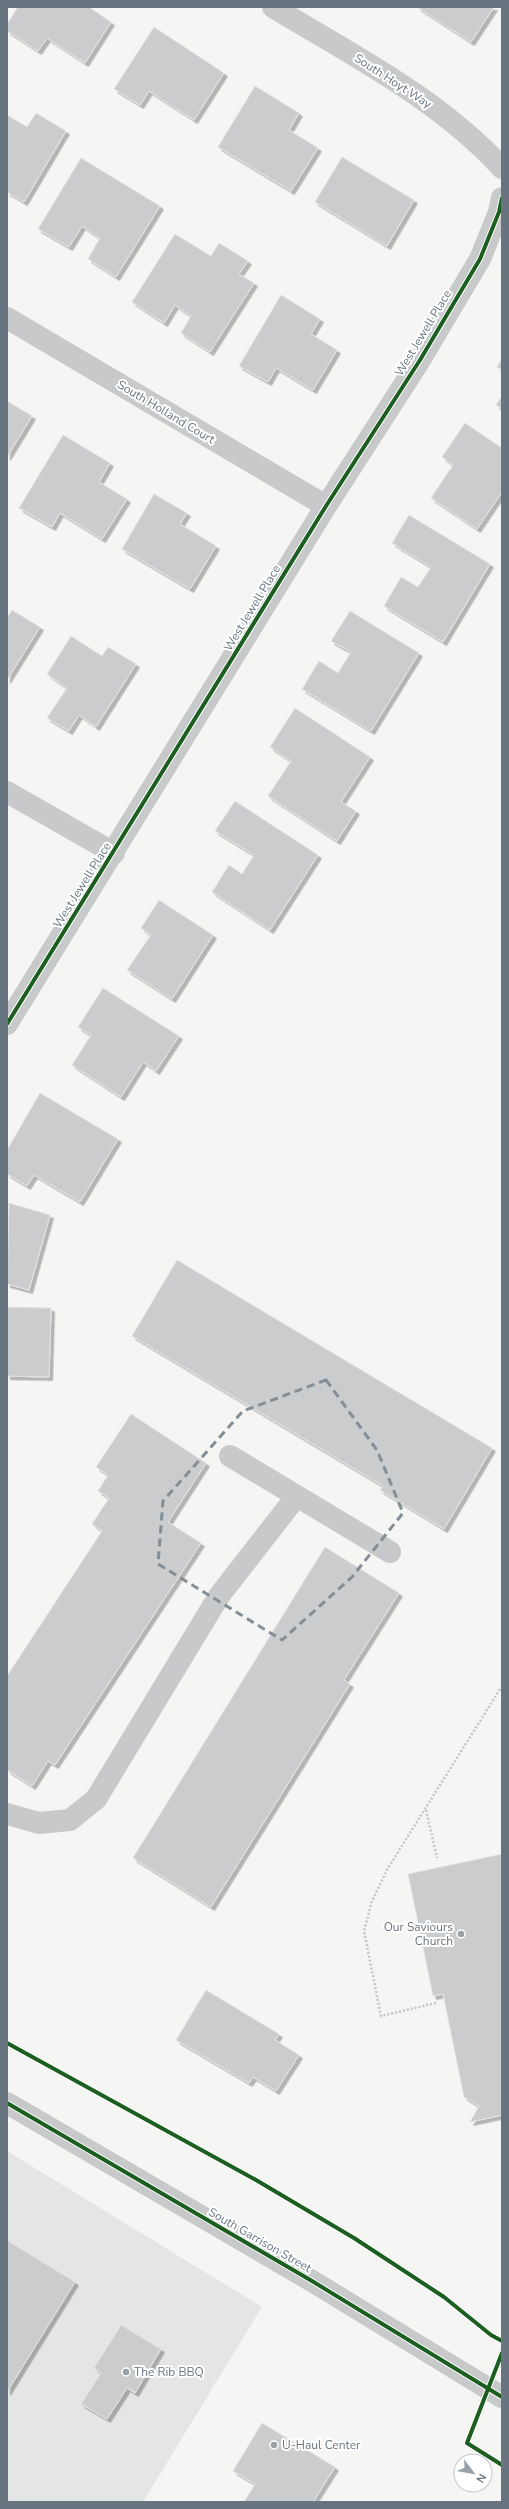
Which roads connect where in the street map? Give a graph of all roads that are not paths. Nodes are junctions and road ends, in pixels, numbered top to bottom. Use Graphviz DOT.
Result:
graph roads {
  1 [pos="273,7"];
  2 [pos="502,168"];
  3 [pos="502,198"];
  4 [pos="7,318"];
  5 [pos="326,506"];
  6 [pos="7,792"];
  7 [pos="114,853"];
  8 [pos="7,1024"];
  9 [pos="230,1456"];
  10 [pos="296,1497"];
  11 [pos="390,1552"];
  12 [pos="7,1814"];
  13 [pos="7,2103"];
  14 [pos="502,2397"];
  1 -- 2 [label="street, South Hoyt Way"];
  3 -- 5 [label="street, West Jewell Place"];
  4 -- 5 [label="street, South Holland Court"];
  5 -- 7 [label="street, West Jewell Place"];
  6 -- 7 [label="street"];
  7 -- 8 [label="street, West Jewell Place"];
  9 -- 10 [label="street"];
  10 -- 11 [label="street"];
  10 -- 12 [label="street"];
  13 -- 14 [label="street, South Garrison Street"];
}
